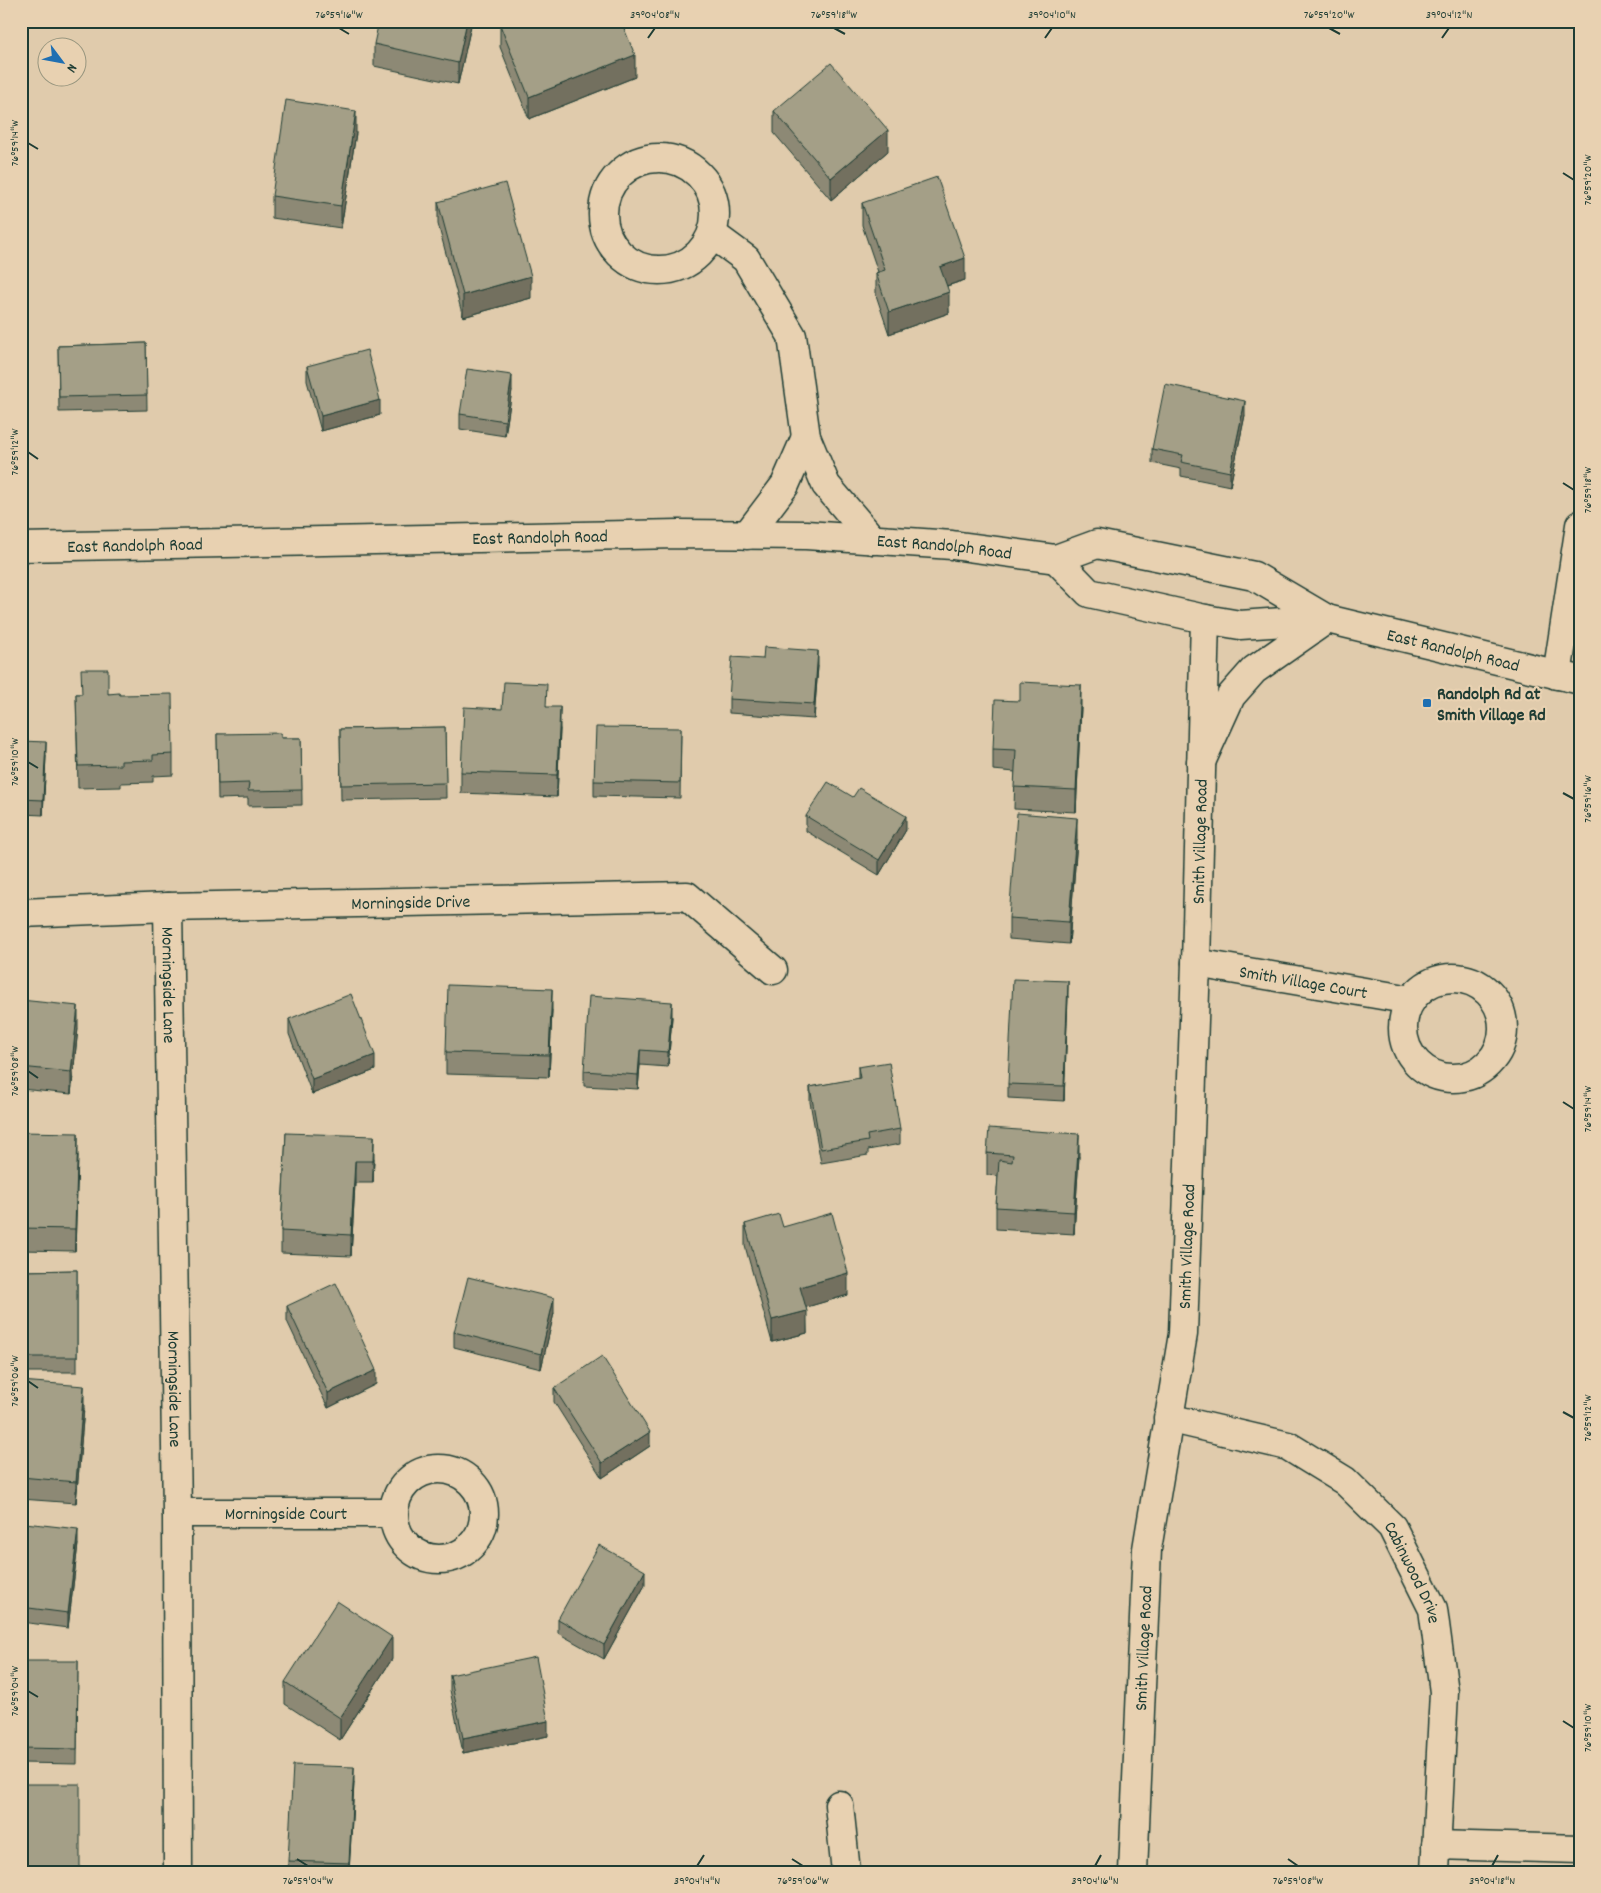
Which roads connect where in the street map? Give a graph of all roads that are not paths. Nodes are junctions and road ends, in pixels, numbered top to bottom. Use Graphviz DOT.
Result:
graph roads {
  1 [pos="712,234"];
  2 [pos="806,437"];
  3 [pos="1580,525"];
  4 [pos="747,535"];
  5 [pos="873,540"];
  6 [pos="21,547"];
  7 [pos="1056,560"];
  8 [pos="1205,619"];
  9 [pos="1326,619"];
  10 [pos="1568,678"];
  11 [pos="1201,762"];
  12 [pos="168,908"];
  13 [pos="21,913"];
  14 [pos="1196,964"];
  15 [pos="773,970"];
  16 [pos="1411,1000"];
  17 [pos="1168,1418"];
  18 [pos="177,1513"];
  19 [pos="394,1513"];
  20 [pos="839,1805"];
  21 [pos="1436,1844"];
  22 [pos="1580,1849"];
  23 [pos="178,1872"];
  24 [pos="846,1872"];
  25 [pos="1133,1872"];
  26 [pos="1435,1872"];
  1 -- 1 [label="street"];
  1 -- 2 [label="street"];
  2 -- 4 [label="street"];
  2 -- 5 [label="street"];
  3 -- 10 [label="street"];
  4 -- 5 [label="street, East Randolph Road"];
  4 -- 6 [label="street, East Randolph Road"];
  5 -- 7 [label="street, East Randolph Road"];
  7 -- 8 [label="street, East Randolph Road"];
  7 -- 9 [label="street, East Randolph Road"];
  8 -- 9 [label="street, East Randolph Road"];
  8 -- 11 [label="street, Smith Village Road"];
  9 -- 10 [label="street, East Randolph Road"];
  9 -- 11 [label="street"];
  11 -- 14 [label="street, Smith Village Road"];
  12 -- 13 [label="street, Morningside Drive"];
  12 -- 15 [label="street, Morningside Drive"];
  12 -- 18 [label="street, Morningside Lane"];
  14 -- 16 [label="street, Smith Village Court"];
  14 -- 17 [label="street, Smith Village Road"];
  17 -- 21 [label="street, Cabinwood Drive"];
  17 -- 25 [label="street, Smith Village Road"];
  18 -- 19 [label="street, Morningside Court"];
  18 -- 23 [label="street, Morningside Lane"];
  20 -- 24 [label="street"];
  21 -- 22 [label="street"];
  21 -- 26 [label="street, Cabinwood Drive"];
}
